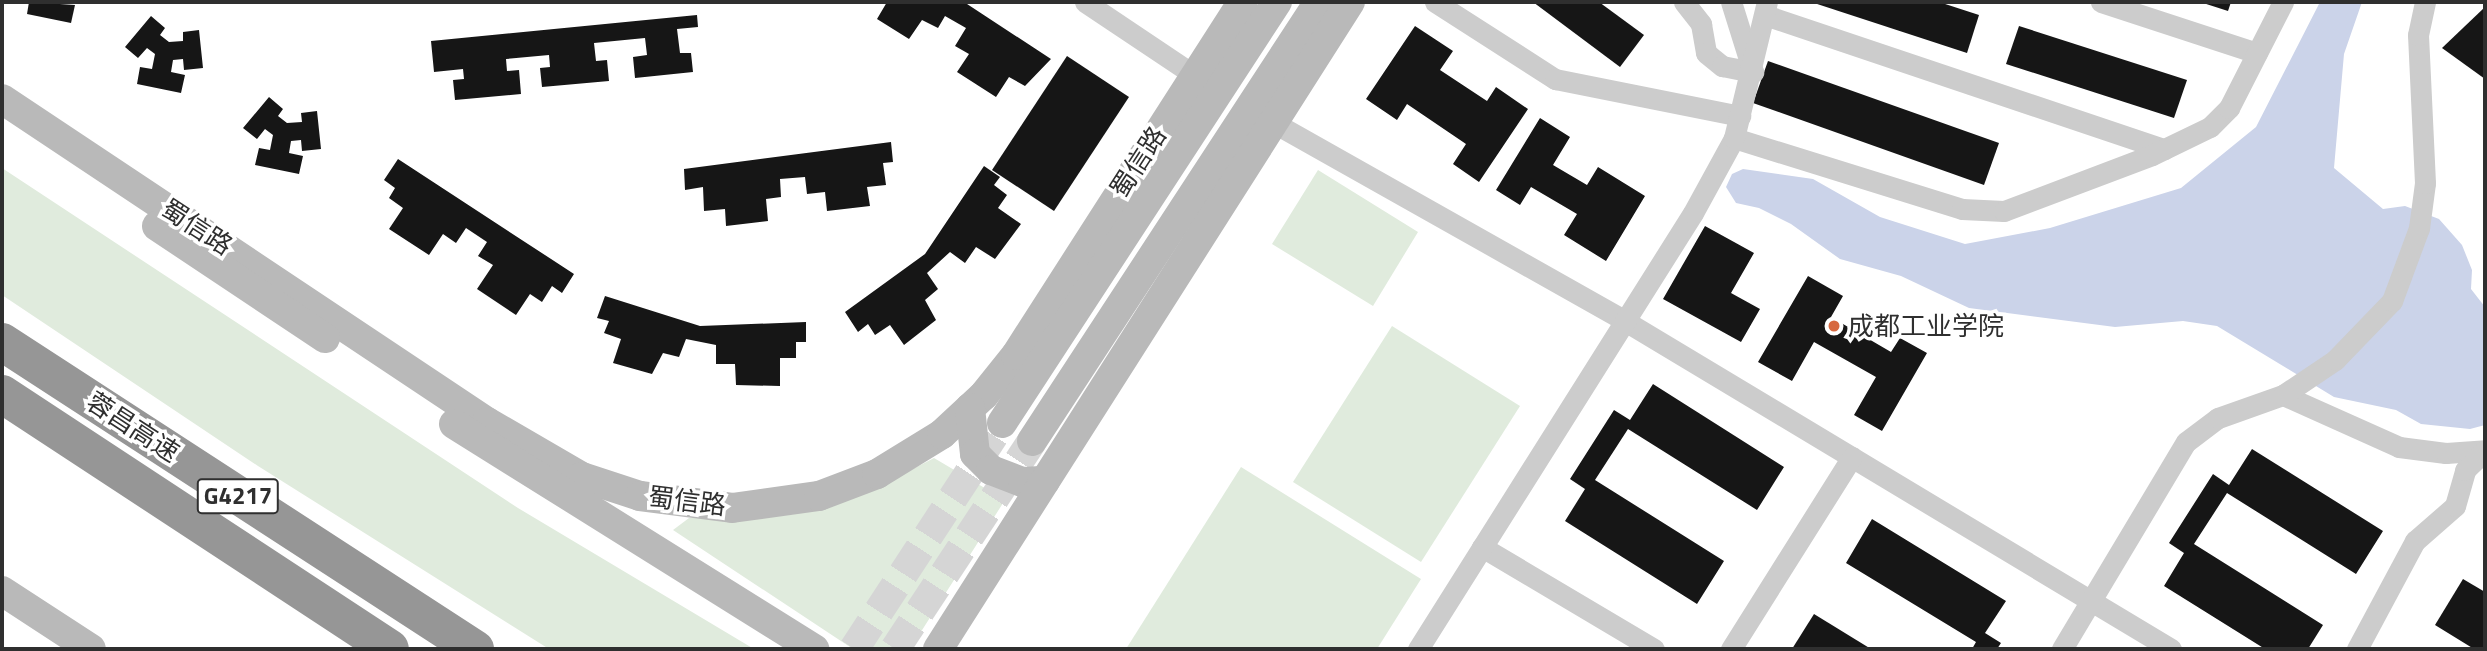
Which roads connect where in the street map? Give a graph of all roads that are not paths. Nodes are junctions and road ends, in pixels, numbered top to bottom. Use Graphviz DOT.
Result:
graph roads {
  1 [pos="1084,2"];
  2 [pos="1243,2"];
  3 [pos="1277,2"];
  4 [pos="1319,2"];
  5 [pos="1350,2"];
  6 [pos="1435,2"];
  7 [pos="1684,2"];
  8 [pos="1731,2"];
  9 [pos="2101,2"];
  10 [pos="2283,2"];
  11 [pos="2426,2"];
  12 [pos="1766,8"];
  13 [pos="2257,53"];
  14 [pos="1753,72"];
  15 [pos="1194,75"];
  16 [pos="2,99"];
  17 [pos="1740,116"];
  18 [pos="2,124"];
  19 [pos="1276,124"];
  20 [pos="1734,138"];
  21 [pos="2164,149"];
  22 [pos="1625,321"];
  23 [pos="2,342"];
  24 [pos="2,394"];
  25 [pos="2283,394"];
  26 [pos="970,408"];
  27 [pos="1002,423"];
  28 [pos="1032,441"];
  29 [pos="2485,451"];
  30 [pos="1852,457"];
  31 [pos="582,477"];
  32 [pos="1045,481"];
  33 [pos="1482,547"];
  34 [pos="2,591"];
  35 [pos="2092,600"];
  36 [pos="41,617"];
  37 [pos="91,649"];
  38 [pos="114,649"];
  39 [pos="390,649"];
  40 [pos="475,649"];
  41 [pos="815,649"];
  42 [pos="938,649"];
  43 [pos="1418,649"];
  44 [pos="1654,649"];
  45 [pos="1731,649"];
  46 [pos="2063,649"];
  47 [pos="2171,649"];
  48 [pos="2357,649"];
  1 -- 15 [label="street"];
  2 -- 15 [label="main road, 蜀信路"];
  3 -- 27 [label="main road"];
  4 -- 28 [label="main road"];
  5 -- 19 [label="main road"];
  6 -- 17 [label="street"];
  7 -- 14 [label="street"];
  8 -- 14 [label="street"];
  9 -- 13 [label="street"];
  10 -- 13 [label="street"];
  11 -- 25 [label="street"];
  12 -- 14 [label="street"];
  12 -- 21 [label="street"];
  13 -- 21 [label="street"];
  14 -- 17 [label="street"];
  15 -- 26 [label="main road, 蜀信路"];
  16 -- 31 [label="main road, 蜀信路"];
  17 -- 20 [label="street"];
  18 -- 41 [label="main road, 蜀信路"];
  19 -- 22 [label="street"];
  19 -- 32 [label="main road"];
  20 -- 21 [label="street"];
  20 -- 22 [label="street"];
  22 -- 30 [label="street"];
  22 -- 33 [label="street"];
  23 -- 40 [label="highway, 蓉昌高速 / G4217"];
  24 -- 39 [label="highway, 蓉昌高速 / G4217"];
  25 -- 29 [label="street"];
  25 -- 35 [label="street"];
  26 -- 31 [label="main road, 蜀信路"];
  26 -- 32 [label="main road"];
  29 -- 48 [label="street"];
  30 -- 35 [label="street"];
  30 -- 45 [label="street"];
  31 -- 41 [label="main road"];
  32 -- 42 [label="main road"];
  33 -- 43 [label="street"];
  33 -- 44 [label="street"];
  34 -- 36 [label="main road"];
  35 -- 46 [label="street"];
  35 -- 47 [label="street"];
  36 -- 37 [label="main road"];
  36 -- 38 [label="main road"];
}
